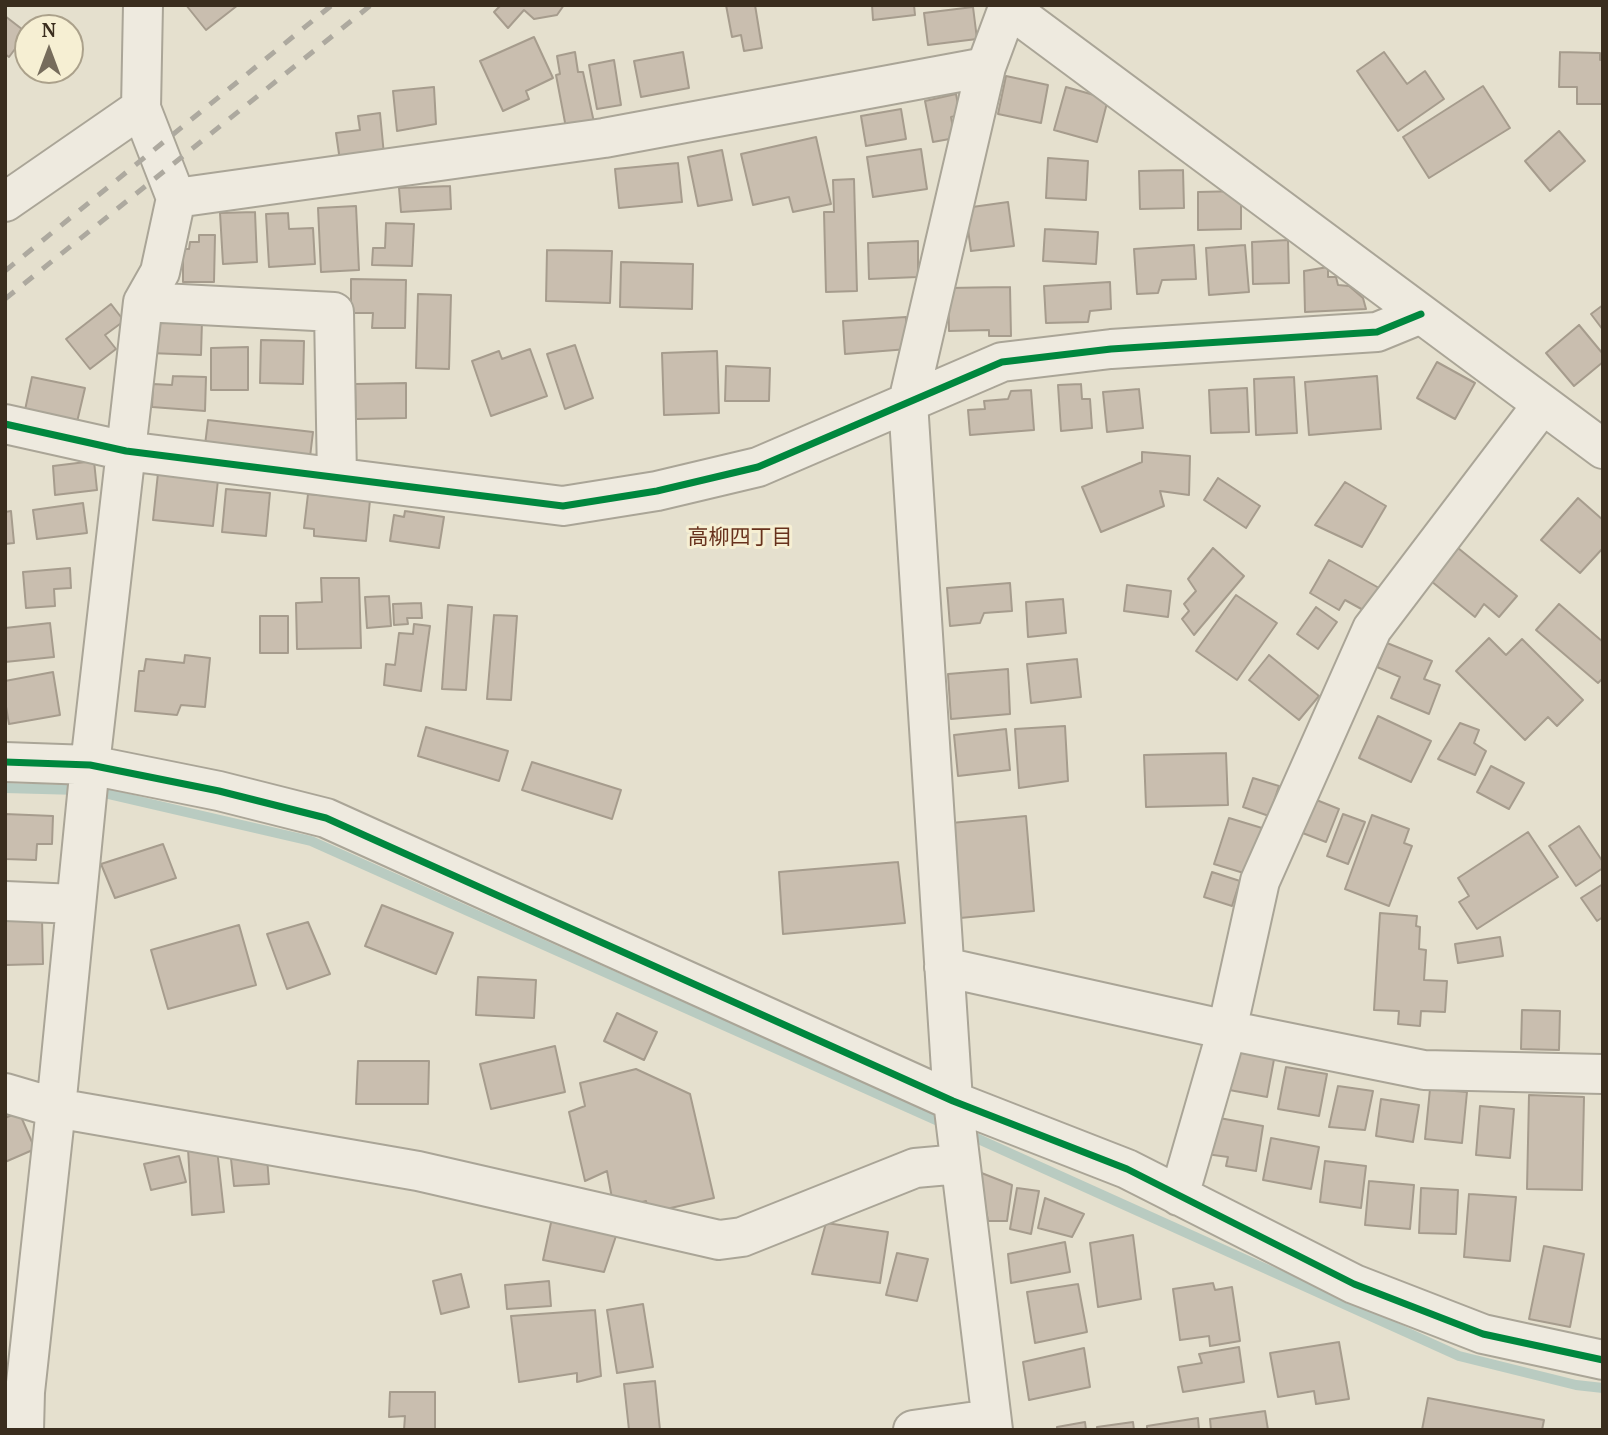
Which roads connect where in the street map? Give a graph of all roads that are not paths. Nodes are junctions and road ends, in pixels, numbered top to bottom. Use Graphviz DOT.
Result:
graph roads {
  1 [pos="143,5"];
  2 [pos="1009,6"];
  3 [pos="986,67"];
  4 [pos="141,108"];
  5 [pos="176,198"];
  6 [pos="5,202"];
  7 [pos="143,302"];
  8 [pos="1421,314"];
  9 [pos="908,402"];
  10 [pos="1542,405"];
  11 [pos="5,424"];
  12 [pos="1603,450"];
  13 [pos="126,451"];
  14 [pos="337,477"];
  15 [pos="5,762"];
  16 [pos="90,765"];
  17 [pos="5,901"];
  18 [pos="76,904"];
  19 [pos="944,967"];
  20 [pos="1227,1030"];
  21 [pos="1603,1074"];
  22 [pos="5,1093"];
  23 [pos="953,1101"];
  24 [pos="57,1108"];
  25 [pos="960,1164"];
  26 [pos="1179,1196"];
  27 [pos="1603,1360"];
  28 [pos="992,1424"];
  29 [pos="24,1430"];
  30 [pos="913,1430"];
  1 -- 4 [label="street"];
  2 -- 3 [label="street"];
  2 -- 8 [label="street"];
  3 -- 5 [label="street"];
  3 -- 9 [label="street"];
  4 -- 5 [label="street"];
  4 -- 6 [label="street"];
  5 -- 7 [label="street"];
  7 -- 13 [label="street"];
  7 -- 14 [label="street"];
  8 -- 9 [label="street"];
  8 -- 10 [label="street"];
  9 -- 14 [label="street"];
  9 -- 19 [label="street"];
  10 -- 12 [label="street"];
  10 -- 20 [label="street"];
  11 -- 13 [label="street"];
  13 -- 14 [label="street"];
  13 -- 16 [label="street"];
  15 -- 16 [label="street"];
  16 -- 18 [label="street"];
  16 -- 23 [label="street"];
  17 -- 18 [label="street"];
  18 -- 24 [label="street"];
  19 -- 20 [label="street"];
  19 -- 23 [label="street"];
  20 -- 21 [label="street"];
  20 -- 26 [label="street"];
  22 -- 24 [label="street"];
  23 -- 25 [label="street"];
  23 -- 26 [label="street"];
  24 -- 25 [label="street"];
  24 -- 29 [label="street"];
  25 -- 28 [label="street"];
  26 -- 27 [label="street"];
  28 -- 30 [label="street"];
}
